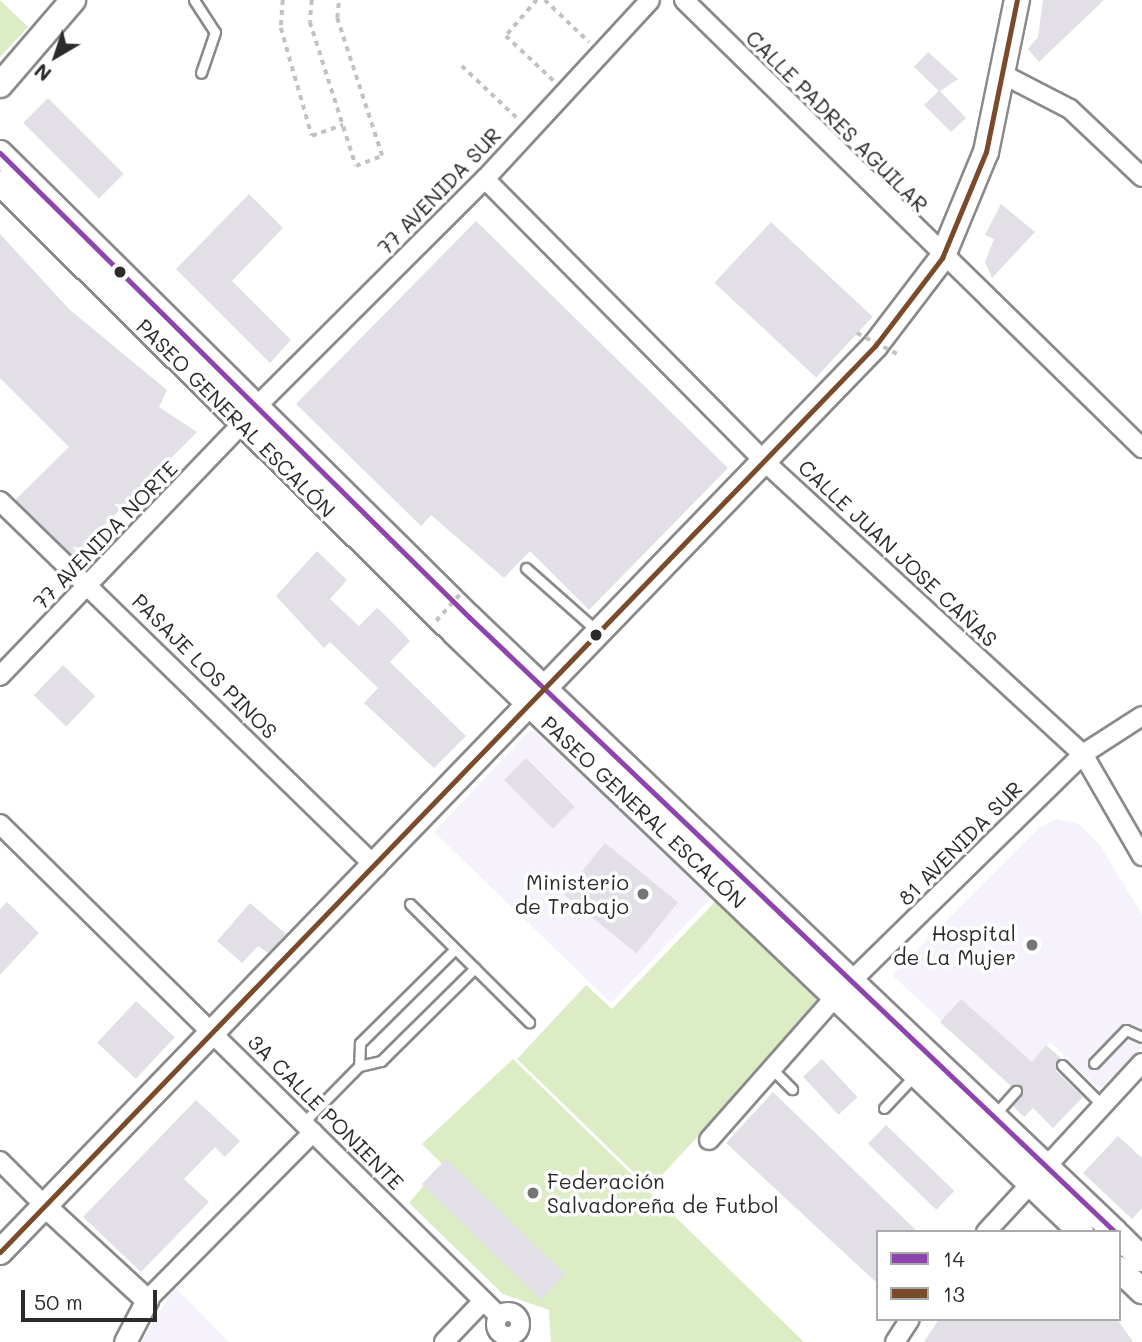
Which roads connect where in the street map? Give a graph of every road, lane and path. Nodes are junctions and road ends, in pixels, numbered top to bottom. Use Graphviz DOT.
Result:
graph roads {
  1 [pos="73,0"];
  2 [pos="194,0"];
  3 [pos="283,0"];
  4 [pos="312,0"];
  5 [pos="339,0"];
  6 [pos="537,0"];
  7 [pos="545,0"];
  8 [pos="650,0"];
  9 [pos="684,0"];
  10 [pos="1017,0"];
  11 [pos="601,54"];
  12 [pos="462,66"];
  13 [pos="201,73"];
  14 [pos="1006,76"];
  15 [pos="0,85"];
  16 [pos="565,92"];
  17 [pos="343,125"];
  18 [pos="529,131"];
  19 [pos="0,153"];
  20 [pos="1142,177"];
  21 [pos="485,179"];
  22 [pos="0,183"];
  23 [pos="942,258"];
  24 [pos="858,333"];
  25 [pos="901,355"];
  26 [pos="248,416"];
  27 [pos="1142,448"];
  28 [pos="766,463"];
  29 [pos="0,501"];
  30 [pos="526,568"];
  31 [pos="90,585"];
  32 [pos="463,591"];
  33 [pos="436,621"];
  34 [pos="600,634"];
  35 [pos="0,676"];
  36 [pos="538,698"];
  37 [pos="1142,716"];
  38 [pos="1083,754"];
  39 [pos="0,824"];
  40 [pos="1142,856"];
  41 [pos="376,867"];
  42 [pos="410,904"];
  43 [pos="455,949"];
  44 [pos="475,968"];
  45 [pos="846,987"];
  46 [pos="529,1022"];
  47 [pos="215,1033"];
  48 [pos="1142,1037"];
  49 [pos="1094,1063"];
  50 [pos="1142,1063"];
  51 [pos="1062,1065"];
  52 [pos="359,1066"];
  53 [pos="771,1068"];
  54 [pos="916,1074"];
  55 [pos="792,1089"];
  56 [pos="1016,1091"];
  57 [pos="1102,1105"];
  58 [pos="884,1108"];
  59 [pos="996,1113"];
  60 [pos="308,1127"];
  61 [pos="709,1140"];
  62 [pos="0,1161"];
  63 [pos="1048,1165"];
  64 [pos="1030,1183"];
  65 [pos="45,1206"];
  66 [pos="988,1230"];
  67 [pos="1079,1230"];
  68 [pos="1113,1230"];
  69 [pos="1121,1238"];
  70 [pos="0,1252"];
  71 [pos="1142,1258"];
  72 [pos="1121,1271"];
  73 [pos="1142,1291"];
  74 [pos="147,1300"];
  75 [pos="483,1301"];
  76 [pos="499,1316"];
  77 [pos="909,1321"];
  78 [pos="448,1340"];
  79 [pos="125,1342"];
  80 [pos="895,1342"];
  1 -- 15 [label="main road"];
  2 -- 13 [label="lane"];
  3 -- 17 [label="path"];
  4 -- 17 [label="path"];
  5 -- 17 [label="path"];
  6 -- 16 [label="path"];
  7 -- 11 [label="path"];
  8 -- 11 [label="street, 77 AVENIDA SUR"];
  9 -- 23 [label="street, CALLE PADRES AGUILAR"];
  10 -- 14 [label="main road"];
  11 -- 16 [label="street, 77 AVENIDA SUR"];
  12 -- 18 [label="path"];
  14 -- 20 [label="street"];
  14 -- 23 [label="main road"];
  16 -- 18 [label="street, 77 AVENIDA SUR"];
  18 -- 21 [label="street, 77 AVENIDA SUR"];
  19 -- 26 [label="main road, PASEO GENERAL ESCALÓN"];
  21 -- 26 [label="street, 77 AVENIDA SUR"];
  21 -- 28 [label="street, CALLE JUAN JOSE CAÑAS"];
  22 -- 26 [label="main road, PASEO GENERAL ESCALÓN"];
  23 -- 27 [label="street, CALLE PADRES AGUILAR"];
  23 -- 28 [label="main road"];
  24 -- 25 [label="path, bridge"];
  26 -- 31 [label="street, 77 AVENIDA NORTE"];
  26 -- 36 [label="main road, PASEO GENERAL ESCALÓN"];
  28 -- 34 [label="main road"];
  28 -- 38 [label="street, CALLE JUAN JOSE CAÑAS"];
  29 -- 31 [label="street, PASAJE LOS PINOS"];
  30 -- 34 [label="lane"];
  31 -- 35 [label="street, 77 AVENIDA NORTE"];
  31 -- 41 [label="street, PASAJE LOS PINOS"];
  32 -- 33 [label="path, bridge"];
  34 -- 36 [label="main road"];
  36 -- 41 [label="main road"];
  36 -- 45 [label="main road, PASEO GENERAL ESCALÓN"];
  37 -- 38 [label="street, 81 AVENIDA SUR"];
  38 -- 40 [label="street, CALLE JUAN JOSE CAÑAS"];
  38 -- 45 [label="street, 81 AVENIDA SUR"];
  39 -- 47 [label="street, 3A CALLE PONIENTE"];
  41 -- 47 [label="main road"];
  42 -- 43 [label="lane"];
  43 -- 44 [label="lane"];
  43 -- 52 [label="lane"];
  44 -- 46 [label="lane"];
  44 -- 52 [label="lane"];
  45 -- 53 [label="street, 81 AVENIDA SUR"];
  45 -- 54 [label="main road, PASEO GENERAL ESCALÓN"];
  45 -- 59 [label="main road, PASEO GENERAL ESCALÓN"];
  47 -- 60 [label="street, 3A CALLE PONIENTE"];
  47 -- 65 [label="main road"];
  48 -- 49 [label="lane"];
  50 -- 57 [label="street"];
  51 -- 57 [label="lane"];
  52 -- 60 [label="lane"];
  53 -- 55 [label="lane"];
  53 -- 61 [label="street, 81 AVENIDA SUR"];
  54 -- 58 [label="lane"];
  54 -- 64 [label="main road, PASEO GENERAL ESCALÓN"];
  56 -- 59 [label="lane"];
  57 -- 63 [label="street"];
  59 -- 63 [label="main road, PASEO GENERAL ESCALÓN"];
  60 -- 74 [label="street"];
  60 -- 75 [label="street, 3A CALLE PONIENTE"];
  62 -- 65 [label="street"];
  63 -- 64 [label="street"];
  63 -- 68 [label="main road, PASEO GENERAL ESCALÓN"];
  64 -- 66 [label="street"];
  64 -- 67 [label="main road, PASEO GENERAL ESCALÓN"];
  65 -- 70 [label="main road"];
  65 -- 74 [label="street"];
  69 -- 71 [label="main road"];
  72 -- 73 [label="main road"];
  74 -- 79 [label="street"];
  75 -- 76 [label="street, 3A CALLE PONIENTE"];
  75 -- 78 [label="street"];
  77 -- 80 [label="street"];
}
